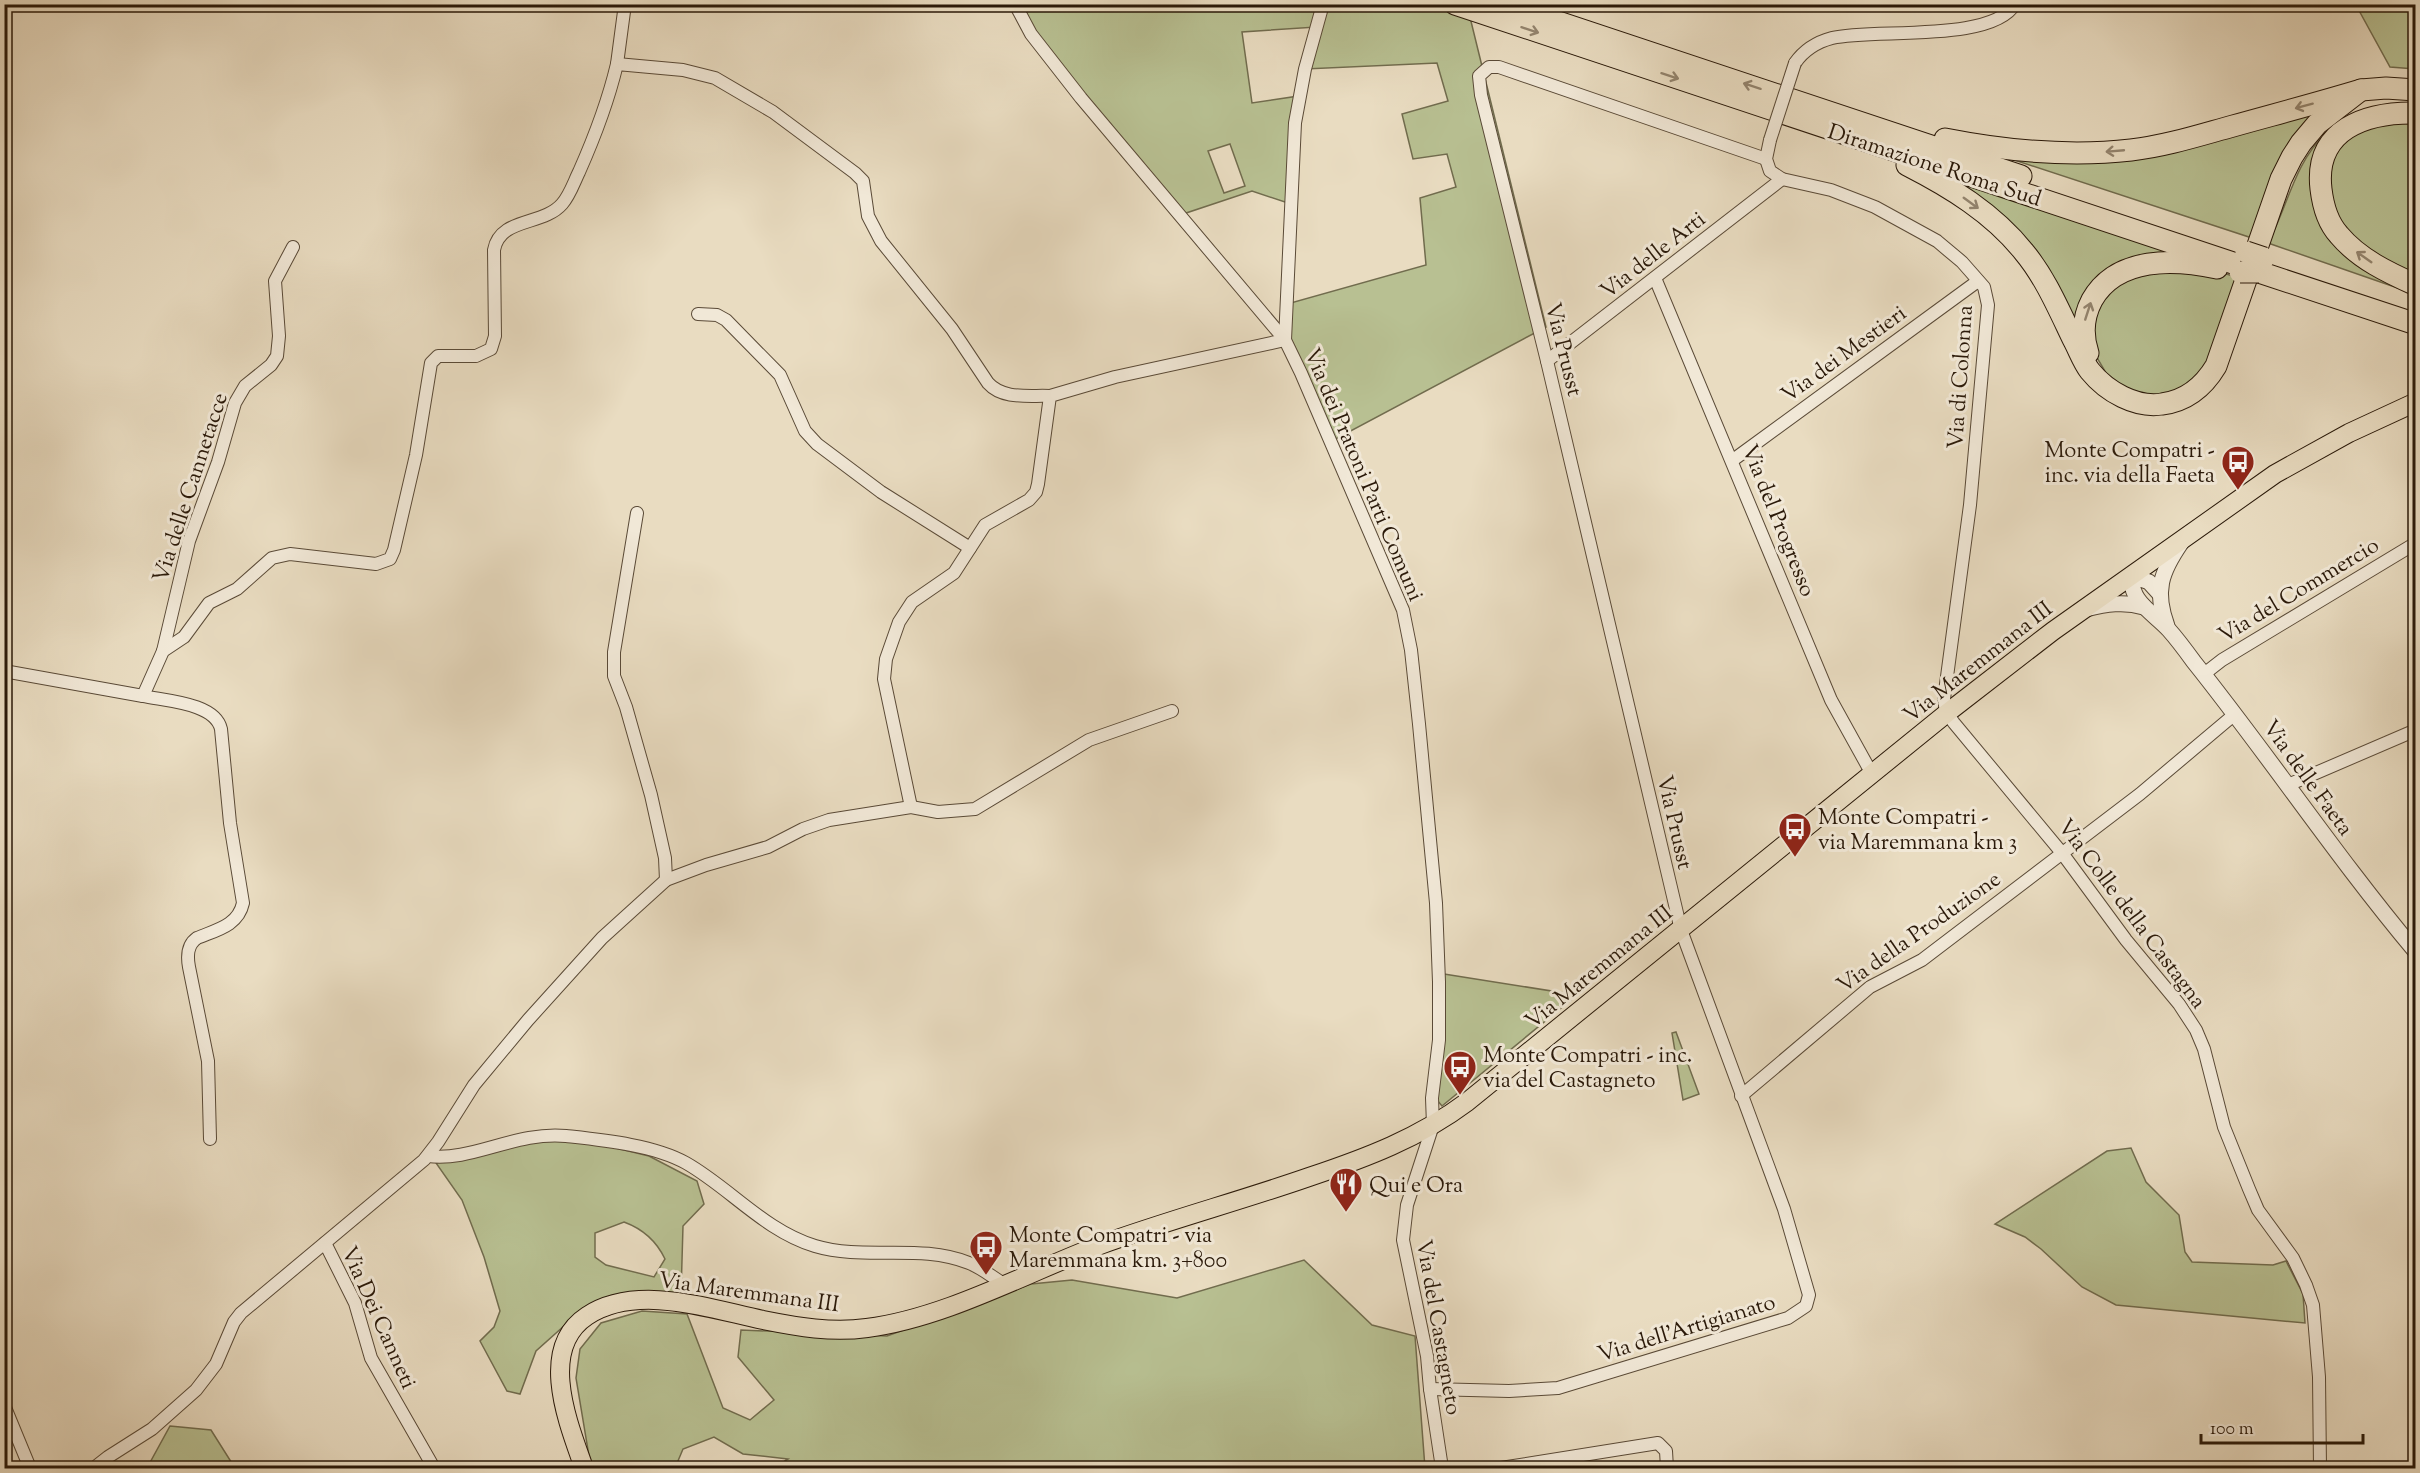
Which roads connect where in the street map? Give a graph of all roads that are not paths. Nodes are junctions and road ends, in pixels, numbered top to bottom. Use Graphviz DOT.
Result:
graph roads {
  1 [pos="625,4"];
  2 [pos="1015,4"];
  3 [pos="1323,4"];
  4 [pos="1455,4"];
  5 [pos="1504,4"];
  6 [pos="2015,4"];
  7 [pos="617,64"];
  8 [pos="2361,90"];
  9 [pos="2415,90"];
  10 [pos="2415,104"];
  11 [pos="2340,108"];
  12 [pos="2415,113"];
  13 [pos="1878,136"];
  14 [pos="1766,159"];
  15 [pos="1782,179"];
  16 [pos="293,247"];
  17 [pos="2250,264"];
  18 [pos="1655,278"];
  19 [pos="1978,281"];
  20 [pos="2415,285"];
  21 [pos="2415,308"];
  22 [pos="698,314"];
  23 [pos="2415,324"];
  24 [pos="1284,340"];
  25 [pos="1547,362"];
  26 [pos="2098,379"];
  27 [pos="1050,396"];
  28 [pos="2415,402"];
  29 [pos="1732,459"];
  30 [pos="637,513"];
  31 [pos="2183,539"];
  32 [pos="2415,543"];
  33 [pos="970,548"];
  34 [pos="2133,576"];
  35 [pos="2159,593"];
  36 [pos="2144,607"];
  37 [pos="2084,609"];
  38 [pos="2168,629"];
  39 [pos="163,651"];
  40 [pos="4,671"];
  41 [pos="2204,674"];
  42 [pos="143,696"];
  43 [pos="1172,711"];
  44 [pos="1947,713"];
  45 [pos="2235,714"];
  46 [pos="2415,730"];
  47 [pos="1872,774"];
  48 [pos="2288,785"];
  49 [pos="910,807"];
  50 [pos="2062,853"];
  51 [pos="666,880"];
  52 [pos="1681,930"];
  53 [pos="2415,951"];
  54 [pos="1741,1096"];
  55 [pos="1433,1125"];
  56 [pos="210,1139"];
  57 [pos="428,1156"];
  58 [pos="325,1243"];
  59 [pos="1004,1284"];
  60 [pos="1430,1389"];
  61 [pos="4,1405"];
  62 [pos="30,1468"];
  63 [pos="94,1468"];
  64 [pos="434,1468"];
  65 [pos="584,1468"];
  66 [pos="1442,1468"];
  67 [pos="1501,1468"];
  68 [pos="1666,1468"];
  69 [pos="2320,1468"];
  1 -- 7 [label="street"];
  2 -- 24 [label="street, Via dei Pratoni Parti Comuni"];
  3 -- 24 [label="street"];
  4 -- 13 [label="highway, Diramazione Roma Sud, one-way"];
  13 -- 5 [label="highway, Diramazione Roma Sud, one-way"];
  6 -- 14 [label="street, bridge"];
  7 -- 27 [label="street"];
  7 -- 39 [label="street"];
  8 -- 9 [label="highway"];
  8 -- 11 [label="highway"];
  8 -- 13 [label="highway, one-way"];
  10 -- 11 [label="highway"];
  11 -- 26 [label="highway"];
  20 -- 12 [label="highway, one-way"];
  13 -- 17 [label="highway, Diramazione Roma Sud"];
  13 -- 26 [label="highway, one-way"];
  14 -- 15 [label="street"];
  14 -- 25 [label="street, Via Prusst"];
  15 -- 18 [label="street, Via delle Arti"];
  15 -- 19 [label="street, Via di Colonna"];
  16 -- 39 [label="street, Via delle Cannetacce"];
  17 -- 21 [label="highway, Diramazione Roma Sud"];
  17 -- 23 [label="highway, Diramazione Roma Sud"];
  26 -- 17 [label="highway, one-way"];
  18 -- 25 [label="street, Via delle Arti"];
  18 -- 29 [label="street, Via del Progresso"];
  19 -- 29 [label="street, Via dei Mestieri"];
  19 -- 44 [label="street, Via di Colonna"];
  22 -- 33 [label="street"];
  24 -- 27 [label="street"];
  24 -- 55 [label="street, Via dei Pratoni Parti Comuni"];
  25 -- 52 [label="street, Via Prusst"];
  27 -- 33 [label="street"];
  28 -- 31 [label="main road, Via Maremmana III"];
  29 -- 47 [label="street, Via del Progresso"];
  30 -- 51 [label="street"];
  31 -- 34 [label="main road, Via Maremmana III"];
  31 -- 35 [label="street"];
  32 -- 41 [label="street, Via del Commercio"];
  33 -- 49 [label="street"];
  34 -- 35 [label="street"];
  34 -- 36 [label="street"];
  34 -- 37 [label="main road, Via Maremmana III"];
  35 -- 38 [label="street"];
  36 -- 37 [label="street"];
  36 -- 38 [label="street"];
  37 -- 44 [label="main road, Via Maremmana III"];
  38 -- 41 [label="street, Via delle Faeta"];
  39 -- 42 [label="street, Via delle Cannetacce"];
  40 -- 42 [label="street"];
  41 -- 45 [label="street, Via delle Faeta"];
  42 -- 56 [label="street"];
  43 -- 49 [label="street"];
  44 -- 47 [label="main road, Via Maremmana III"];
  44 -- 50 [label="street, Via Colle della Castagna"];
  45 -- 48 [label="street, Via delle Faeta"];
  45 -- 50 [label="street, Via della Produzione"];
  46 -- 48 [label="street"];
  47 -- 52 [label="main road, Via Maremmana III"];
  48 -- 53 [label="street, Via delle Faeta"];
  49 -- 51 [label="street"];
  50 -- 54 [label="street, Via della Produzione"];
  50 -- 69 [label="street, Via Colle della Castagna"];
  51 -- 57 [label="street"];
  52 -- 54 [label="street, Via dell'Artigianato"];
  52 -- 55 [label="main road, Via Maremmana III"];
  54 -- 60 [label="street, Via dell'Artigianato"];
  55 -- 59 [label="main road, Via Maremmana III"];
  55 -- 60 [label="street, Via del Castagneto"];
  57 -- 58 [label="street"];
  57 -- 59 [label="street"];
  58 -- 63 [label="street"];
  58 -- 64 [label="street, Via Dei Canneti"];
  59 -- 65 [label="main road, Via Maremmana III"];
  60 -- 66 [label="street, Via del Castagneto"];
  61 -- 62 [label="street"];
  67 -- 68 [label="street"];
}
